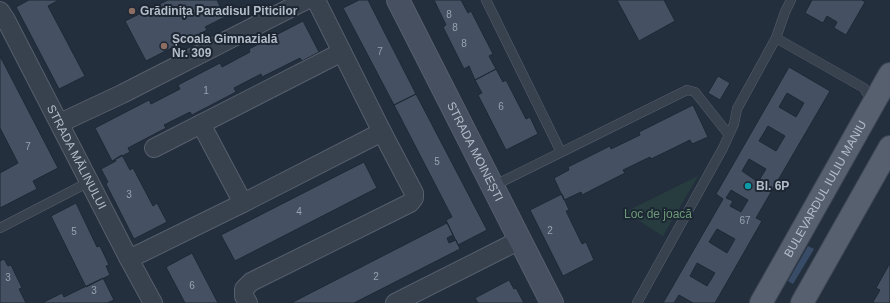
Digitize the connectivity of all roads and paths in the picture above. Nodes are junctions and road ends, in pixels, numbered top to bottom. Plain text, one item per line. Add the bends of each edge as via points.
1 (306, 0) edge
2 (316, 0) edge
3 (398, 0) edge
4 (486, 0) edge
5 (791, 0) edge
6 (0, 11) edge
7 (776, 38) junction
8 (342, 52) junction
9 (890, 74) edge
10 (882, 108) edge
11 (60, 124) junction
12 (201, 124) junction
13 (382, 132) junction
14 (729, 135) junction
15 (154, 148) dead end
16 (889, 151) edge
17 (561, 152) junction
18 (89, 182) junction
19 (493, 186) junction
20 (243, 203) junction
21 (0, 228) edge
22 (520, 240) junction
23 (129, 259) junction
24 (153, 303) edge
25 (248, 303) edge
26 (395, 303) edge
27 (552, 303) edge
28 (637, 303) edge
29 (760, 303) edge
30 (802, 303) edge

1 - 11 street
2 - 8 street
3 - 19 main road, STRADA MOINEȘTI
4 - 17 lane
5 - 7 lane
6 - 11 street, STRADA MĂLINULUI
7 - 10 lane via 864,88 870,100
7 - 14 lane via 737,109
8 - 12 street
8 - 13 street
9 - 10 main road, BULEVARDUL IULIU MANIU
10 - 29 main road, BULEVARDUL IULIU MANIU
11 - 18 street, STRADA MĂLINULUI
12 - 15 street
12 - 20 street
13 - 20 street
13 - 25 street via 414,193 414,198 410,203 250,282 244,289
14 - 17 lane via 695,92 687,90
14 - 28 lane
16 - 30 main road
17 - 19 lane
18 - 21 lane
18 - 23 street, STRADA MĂLINULUI
19 - 22 main road, STRADA MOINEȘTI
20 - 23 street
22 - 26 street
22 - 27 main road, STRADA MOINEȘTI
23 - 24 street, STRADA MĂLINULUI

